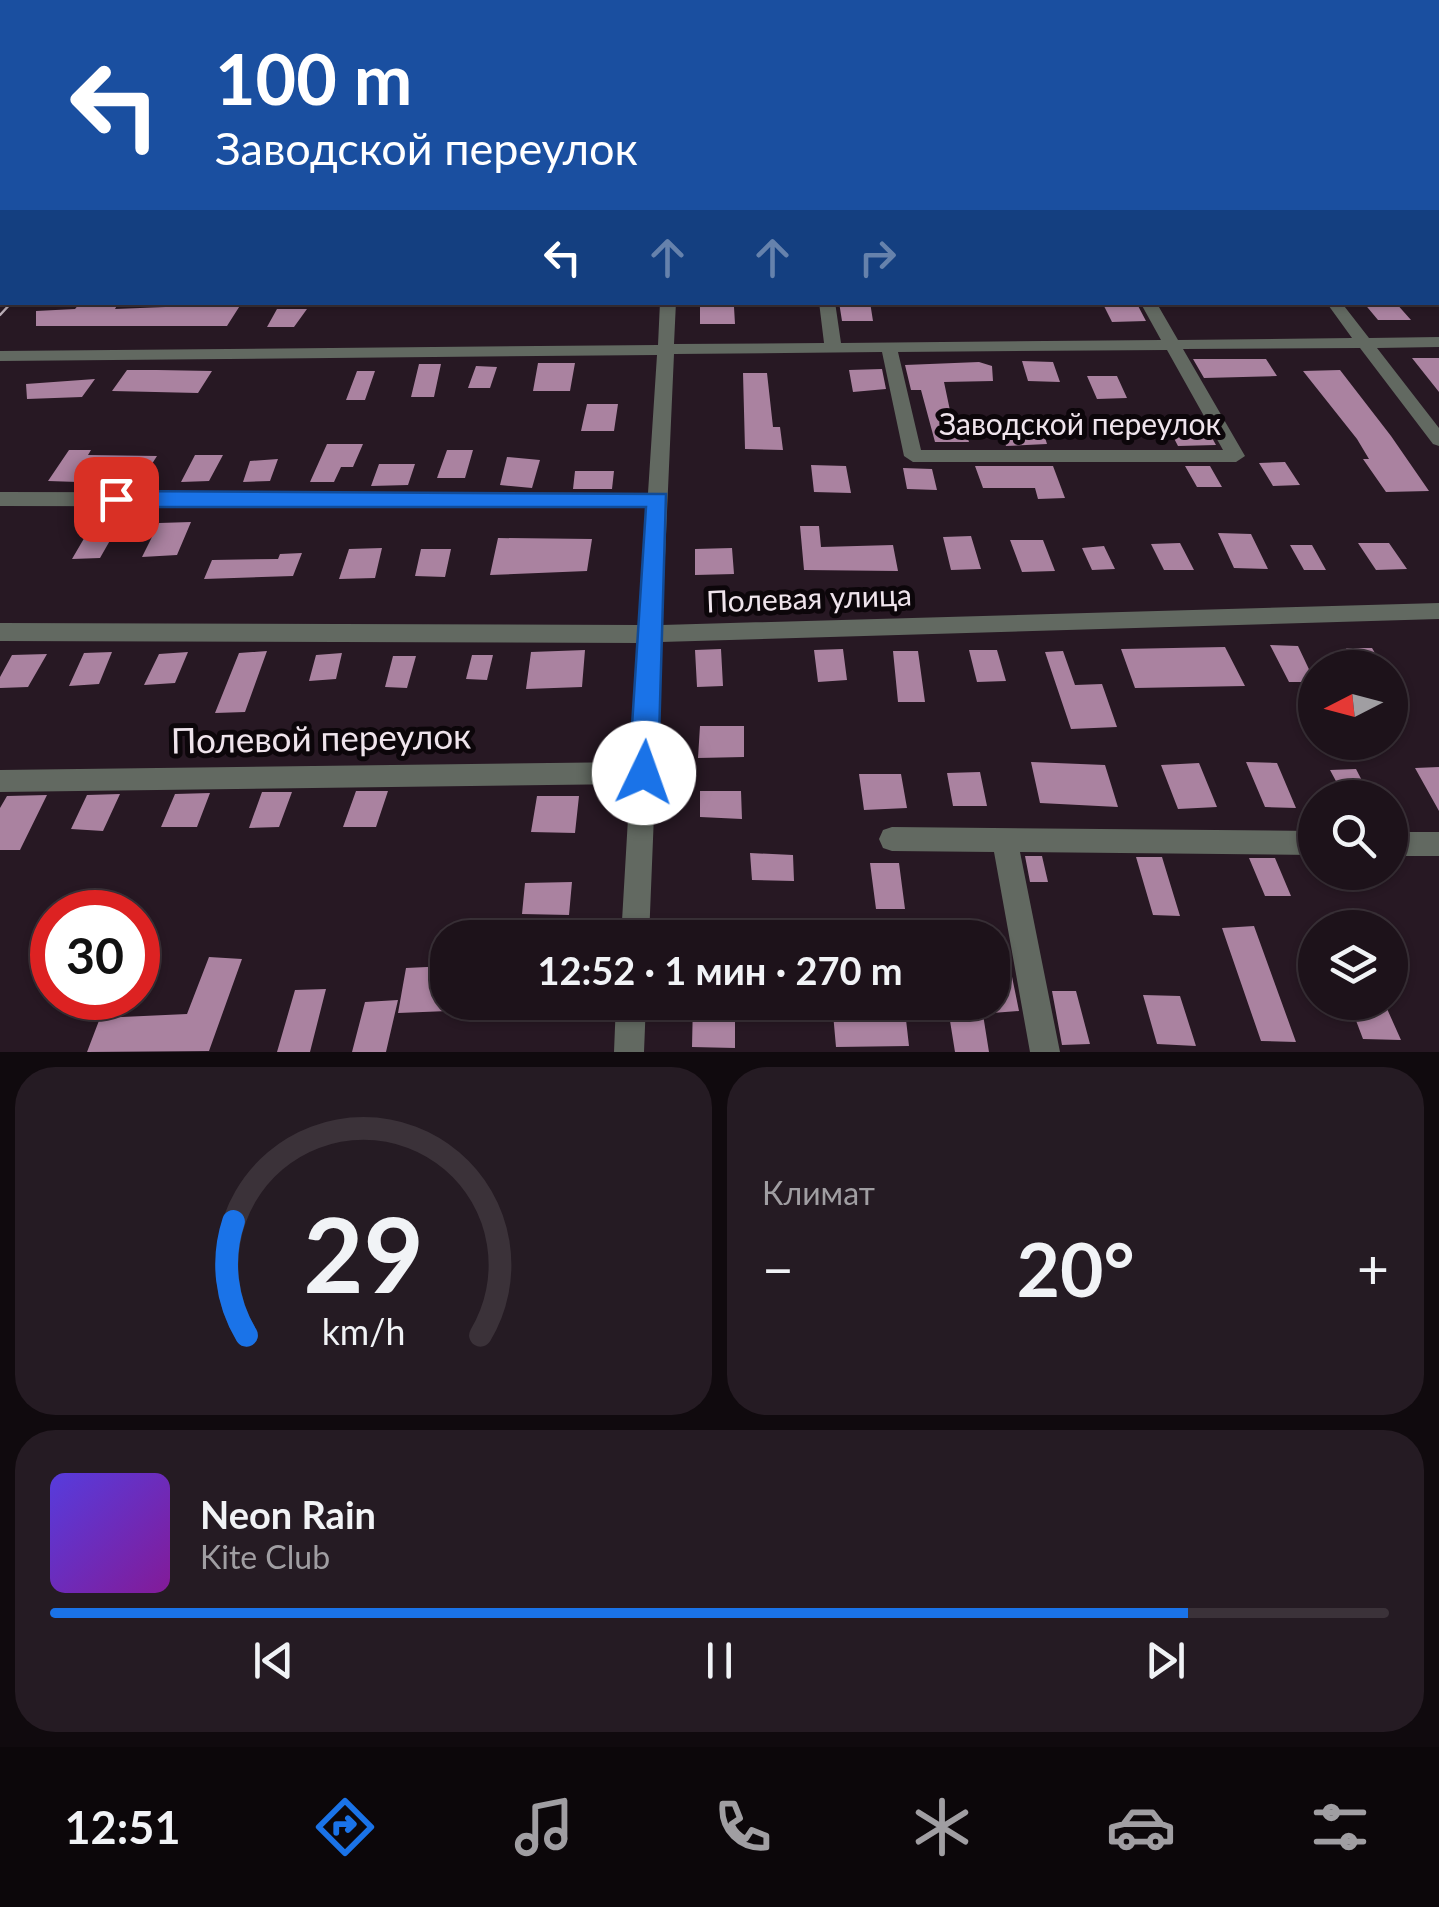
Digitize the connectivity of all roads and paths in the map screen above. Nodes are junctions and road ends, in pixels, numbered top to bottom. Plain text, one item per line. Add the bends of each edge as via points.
1 (668, 305) edge
2 (827, 305) edge
3 (1150, 305) edge
4 (1335, 305) edge
5 (1439, 342) edge
6 (1365, 343) junction
7 (1174, 344) junction
8 (833, 347) junction
9 (889, 347) junction
10 (666, 349) junction
11 (0, 356) edge
12 (1437, 435) edge
13 (0, 499) edge
14 (658, 500) junction
15 (1439, 611) edge
16 (0, 632) edge
17 (650, 634) junction
18 (644, 773) junction
19 (0, 781) edge
20 (892, 838) dead end
21 (1005, 841) junction
22 (1298, 843) edge
23 (1408, 844) edge
24 (1439, 844) edge
25 (636, 920) edge
26 (630, 1020) edge
27 (628, 1052) edge
28 (1044, 1052) edge

1 - 10 street
2 - 8 street
3 - 7 street
4 - 6 street
5 - 6 street
6 - 7 street
6 - 12 street
7 - 9 street
7 - 9 street, Заводской переулок via 1236,456 913,456
8 - 9 street
8 - 10 street
10 - 11 street
10 - 14 street
13 - 14 street
14 - 17 street
15 - 17 street, Полевая улица
16 - 17 street, Полевая улица
17 - 18 street
18 - 19 street, Полевой переулок
18 - 25 street
20 - 21 street
21 - 22 street
21 - 28 street
23 - 24 street
26 - 27 street

